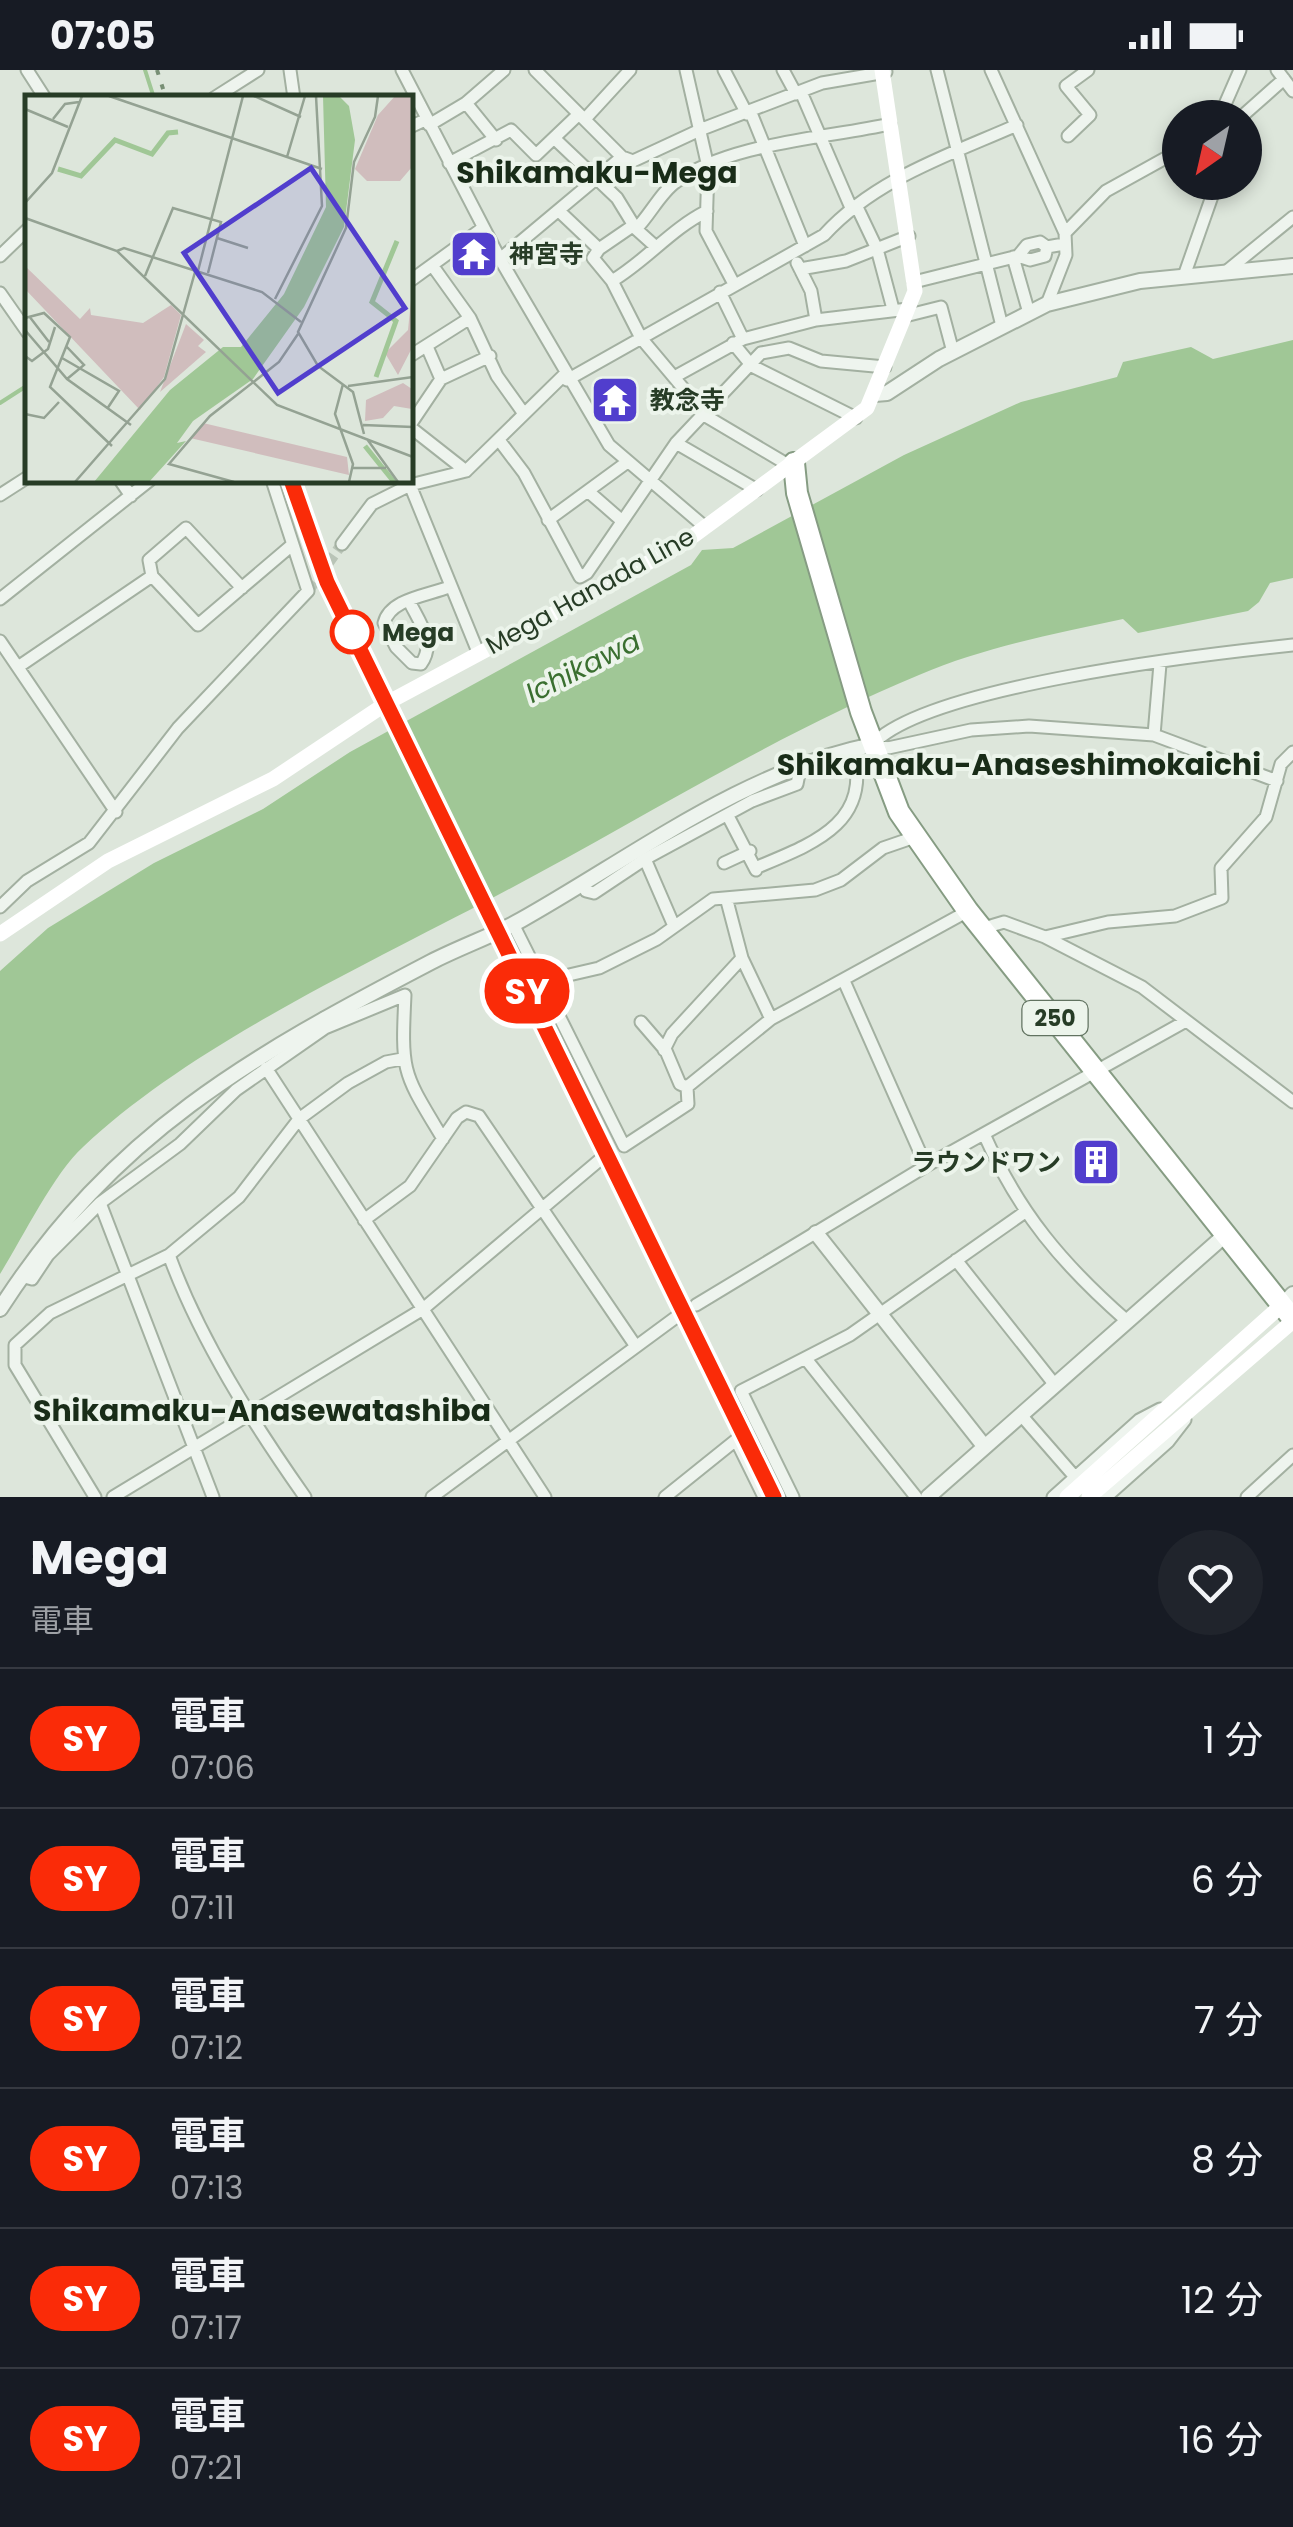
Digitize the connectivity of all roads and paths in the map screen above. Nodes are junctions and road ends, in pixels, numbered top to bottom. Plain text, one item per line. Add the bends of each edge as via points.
1 (27, 70) edge
2 (258, 70) edge
3 (290, 70) edge
4 (402, 70) edge
5 (504, 70) edge
6 (535, 70) edge
7 (630, 70) edge
8 (686, 70) edge
9 (724, 70) edge
10 (782, 70) edge
11 (937, 70) edge
12 (1088, 70) edge
13 (1240, 70) edge
14 (885, 71) edge
15 (994, 71) edge
16 (1280, 75) edge
17 (1293, 91) edge
18 (799, 93) junction
19 (43, 95) edge
20 (219, 95) edge
21 (294, 95) edge
22 (1227, 100) edge
23 (1257, 100) edge
24 (466, 103) junction
25 (749, 113) junction
26 (582, 117) junction
27 (428, 122) junction
28 (890, 124) junction
29 (1017, 125) junction
30 (412, 126) edge
31 (702, 129) junction
32 (823, 136) junction
33 (1068, 136) dead end
34 (555, 139) junction
35 (496, 140) junction
36 (766, 148) junction
37 (957, 151) junction
38 (622, 157) junction
39 (1162, 160) edge
40 (449, 162) junction
41 (708, 166) junction
42 (898, 178) junction
43 (597, 182) junction
44 (1211, 200) edge
45 (854, 208) junction
46 (708, 210) junction
47 (560, 212) junction
48 (1293, 217) edge
49 (635, 227) junction
50 (484, 228) junction
51 (25, 233) edge
52 (909, 236) junction
53 (1065, 238) junction
54 (656, 246) junction
55 (799, 249) junction
56 (877, 249) junction
57 (599, 250) junction
58 (0, 256) edge
59 (1016, 256) junction
60 (500, 259) junction
61 (985, 264) junction
62 (432, 265) junction
63 (1293, 266) edge
64 (800, 269) junction
65 (1228, 270) junction
66 (1184, 276) junction
67 (412, 280) edge
68 (612, 281) junction
69 (914, 282) junction
70 (734, 284) junction
71 (720, 292) junction
72 (0, 293) edge
73 (1047, 304) junction
74 (902, 311) junction
75 (1029, 313) junction
76 (470, 318) junction
77 (816, 320) junction
78 (1002, 326) junction
79 (25, 329) edge
80 (776, 330) junction
81 (642, 338) junction
82 (738, 341) junction
83 (428, 348) junction
84 (779, 349) junction
85 (952, 352) junction
86 (412, 355) edge
87 (490, 356) junction
88 (752, 366) junction
89 (885, 366) junction
90 (676, 376) junction
91 (566, 377) junction
92 (441, 380) junction
93 (875, 394) junction
94 (522, 411) junction
95 (704, 414) junction
96 (856, 418) junction
97 (412, 423) edge
98 (412, 428) edge
99 (499, 440) junction
100 (676, 443) junction
101 (626, 463) junction
102 (792, 465) junction
103 (466, 471) junction
104 (25, 479) edge
105 (412, 481) edge
106 (121, 482) edge
107 (148, 482) edge
108 (273, 482) edge
109 (409, 482) edge
110 (647, 482) junction
111 (757, 490) junction
112 (590, 493) junction
113 (0, 495) edge
114 (130, 496) junction
115 (548, 520) junction
116 (622, 520) junction
117 (705, 527) junction
118 (342, 544) tunnel mouth
119 (292, 546) junction
120 (152, 576) junction
121 (450, 587) junction
122 (242, 588) junction
123 (0, 599) edge
124 (410, 602) junction
125 (0, 641) edge
126 (1293, 644) edge
127 (478, 652) junction
128 (1160, 664) junction
129 (18, 667) junction
130 (1154, 735) junction
131 (863, 747) junction
132 (1293, 752) edge
133 (801, 764) junction
134 (1277, 781) junction
135 (116, 812) junction
136 (728, 816) junction
137 (915, 837) junction
138 (750, 851) junction
139 (645, 859) junction
140 (724, 864) dead end
141 (583, 884) junction
142 (727, 901) junction
143 (0, 906) edge
144 (968, 911) junction
145 (513, 924) junction
146 (674, 926) junction
147 (984, 928) junction
148 (0, 934) edge
149 (1045, 937) junction
150 (742, 958) junction
151 (844, 980) junction
152 (544, 981) junction
153 (772, 1019) junction
154 (1186, 1021) junction
155 (640, 1022) dead end
156 (325, 1023) junction
157 (664, 1050) junction
158 (402, 1059) junction
159 (266, 1068) junction
160 (1095, 1069) junction
161 (687, 1087) junction
162 (1293, 1102) edge
163 (298, 1119) junction
164 (984, 1134) junction
165 (443, 1139) junction
166 (602, 1158) dead end
167 (926, 1166) junction
168 (100, 1203) junction
169 (542, 1209) junction
170 (1025, 1212) junction
171 (364, 1220) junction
172 (816, 1233) junction
173 (1224, 1236) junction
174 (169, 1255) junction
175 (956, 1260) junction
176 (21, 1276) junction
177 (125, 1276) junction
178 (696, 1305) dead end
179 (0, 1309) edge
180 (422, 1309) junction
181 (1290, 1310) edge
182 (878, 1312) junction
183 (679, 1315) dead end
184 (1127, 1321) junction
185 (635, 1345) junction
186 (806, 1359) junction
187 (1055, 1385) junction
188 (1176, 1400) junction
189 (1194, 1408) junction
190 (252, 1415) junction
191 (1021, 1415) junction
192 (508, 1440) junction
193 (984, 1446) junction
194 (192, 1450) junction
195 (1293, 1455) edge
196 (1075, 1478) junction
197 (450, 1491) edge
198 (95, 1497) edge
199 (113, 1497) edge
200 (213, 1497) edge
201 (305, 1497) edge
202 (432, 1497) edge
203 (545, 1497) edge
204 (665, 1497) edge
205 (764, 1497) edge
206 (793, 1497) edge
207 (916, 1497) edge
208 (928, 1497) edge
209 (1053, 1497) edge
210 (1067, 1497) edge
211 (1089, 1497) edge
212 (1106, 1497) edge
213 (1247, 1497) edge

1 - 19 street
2 - 20 street
3 - 21 street
4 - 27 street
5 - 24 street
6 - 26 street
7 - 26 street
8 - 31 street
9 - 25 street
10 - 18 street
11 - 37 street
12 - 33 street via 1066,86 1090,115
13 - 22 street
14 - 18 street
14 - 28 main road, Mega Hanada Line
15 - 29 street
16 - 17 street
16 - 23 street
18 - 25 street
18 - 32 street
24 - 27 street
24 - 35 street
25 - 31 street
25 - 36 street
26 - 34 street
26 - 38 street
27 - 30 street
27 - 40 street
28 - 32 street
28 - 42 main road, Mega Hanada Line
29 - 37 street
29 - 53 street
31 - 38 street via 633,162
31 - 41 street
32 - 36 street
32 - 45 street
34 - 35 street via 536,154 510,130
34 - 43 street
35 - 40 street
36 - 41 street
36 - 55 street
37 - 42 street
37 - 61 street
38 - 43 street
39 - 53 street via 1106,191
40 - 50 street
41 - 46 street
41 - 49 street via 674,182
42 - 45 street
42 - 52 main road, Mega Hanada Line
43 - 47 street
43 - 49 street
44 - 66 street
45 - 55 street
45 - 56 street
46 - 54 street
46 - 70 street via 706,231
47 - 57 street
47 - 60 street
48 - 65 street
49 - 54 street
49 - 57 street
50 - 60 street
50 - 62 street
51 - 58 street
52 - 56 street
52 - 69 main road, Mega Hanada Line
53 - 59 street via 1047,248 1027,244
53 - 73 street via 1066,255
54 - 68 street
55 - 64 street
55 - 70 street
56 - 64 street
56 - 74 street
57 - 68 street via 594,258
59 - 61 street
59 - 75 street
60 - 91 street
61 - 69 street
61 - 78 street
62 - 67 street
62 - 76 street
63 - 65 street
64 - 77 street
65 - 66 street
66 - 73 street
68 - 81 street
69 - 74 main road, Mega Hanada Line
70 - 71 street
71 - 81 street
71 - 82 street
72 - 79 street
73 - 75 street
74 - 77 street
74 - 85 street via 941,307
74 - 89 main road, Mega Hanada Line
75 - 78 street
76 - 83 street
76 - 87 street
77 - 80 street
78 - 85 street
80 - 82 street
80 - 84 street
81 - 90 street
81 - 91 street
82 - 88 street
82 - 90 street
83 - 86 street
83 - 92 street
84 - 88 street via 761,352
84 - 89 street via 820,361
85 - 93 street
87 - 92 street
87 - 94 street
88 - 95 street
88 - 96 street
89 - 93 main road, Mega Hanada Line
90 - 95 street
91 - 94 street
91 - 101 street
92 - 97 street
93 - 96 main road, Mega Hanada Line
94 - 99 street
95 - 100 street
95 - 102 street
96 - 102 main road, Mega Hanada Line
98 - 103 street
99 - 103 street
99 - 115 street
100 - 110 street
100 - 111 street
101 - 110 street
101 - 112 street
102 - 111 main road, Mega Hanada Line
102 - 131 highway, 250 via 861,712
103 - 105 street
104 - 113 street
106 - 114 street
107 - 114 street
108 - 119 street
109 - 118 street via 372,504
109 - 121 street
110 - 116 street
110 - 117 street
111 - 117 main road, Mega Hanada Line
112 - 115 street
112 - 116 street
114 - 123 street
115 - 116 street via 580,577
117 - 127 main road, Mega Hanada Line via 602,590
119 - 122 street
119 - 135 street via 308,591 178,728
120 - 122 street via 198,625
120 - 122 street via 149,560 186,528
120 - 129 street
121 - 124 street
121 - 127 street
124 - 124 street via 387,610 384,624 405,658 421,664 428,642
125 - 129 street
126 - 128 street
127 - 148 main road, Mega Hanada Line via 272,779 108,861
128 - 130 street
128 - 131 street via 1042,682 913,715
129 - 135 street
130 - 131 street via 1029,726
130 - 134 street
131 - 133 street
131 - 137 highway, 250
131 - 138 street via 860,776 842,820 803,848 756,869
132 - 134 street
133 - 136 street via 797,784
133 - 141 street
134 - 149 street via 1266,817 1222,868 1222,898 1175,916
135 - 143 street via 89,842
136 - 138 street
136 - 139 street
137 - 142 street via 883,848 816,890 768,896 766,891
137 - 144 highway, 250
138 - 140 street
139 - 141 street via 594,893
139 - 146 street
141 - 145 street
142 - 146 street via 713,899
142 - 150 street
144 - 147 highway, 250
144 - 151 street
145 - 152 street
145 - 156 street
146 - 152 street via 599,968
147 - 149 street via 1004,922
147 - 160 highway, 250
149 - 154 street via 1142,987
150 - 153 street
150 - 157 street
151 - 153 street
151 - 167 street
152 - 161 street via 624,1146 688,1104
153 - 161 street
154 - 160 street
154 - 162 street
155 - 157 street
156 - 158 street via 405,994
156 - 159 street
156 - 176 street via 150,1133 90,1190
157 - 161 street
158 - 163 street via 386,1062
158 - 165 street via 410,1088
159 - 163 street
159 - 168 street
160 - 164 street
160 - 173 highway, 250
163 - 171 street
163 - 174 street via 239,1197
164 - 167 street
164 - 170 street
165 - 169 street via 466,1112 479,1116
165 - 171 street via 410,1186
166 - 169 street
167 - 172 street
168 - 176 street via 48,1255 41,1271 32,1279
168 - 177 street
169 - 180 street
169 - 185 street
170 - 175 street
170 - 184 street via 1071,1272
171 - 180 street
172 - 178 street
172 - 182 street
173 - 181 highway, 250
173 - 184 street
174 - 177 street
174 - 190 street
175 - 182 street
175 - 187 street
176 - 179 street
177 - 194 street
177 - 198 street via 50,1313 15,1345 15,1365
180 - 190 street
180 - 192 street
181 - 188 main road
181 - 189 main road
182 - 186 street
182 - 193 street
183 - 185 street
184 - 187 street
185 - 192 street
186 - 206 street via 742,1390
186 - 207 street
187 - 191 street
188 - 196 street via 1140,1420
188 - 210 main road
189 - 211 main road
189 - 212 street via 1168,1442
190 - 194 street
190 - 201 street
191 - 193 street
191 - 196 street
192 - 197 street
192 - 203 street
193 - 208 street
194 - 199 street
194 - 200 street
195 - 213 street
196 - 209 street
197 - 202 street
204 - 205 street via 736,1440

